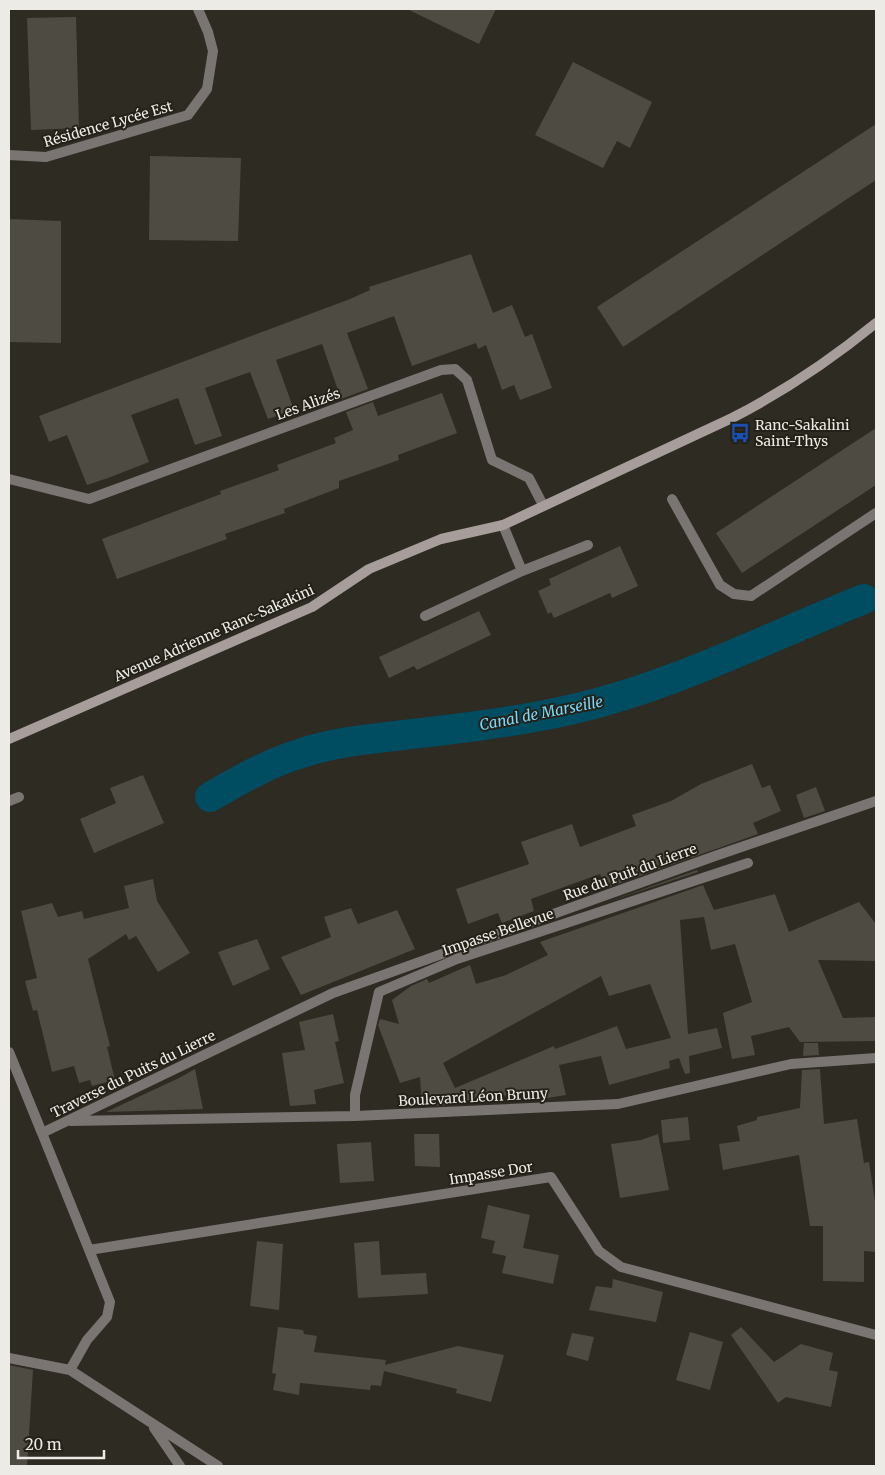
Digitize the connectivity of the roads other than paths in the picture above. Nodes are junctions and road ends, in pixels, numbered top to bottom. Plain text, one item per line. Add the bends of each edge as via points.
1 (198, 9) edge
2 (9, 155) edge
3 (876, 323) edge
4 (9, 479) edge
5 (672, 499) dead end
6 (543, 505) junction
7 (876, 512) edge
8 (502, 525) junction
9 (588, 545) dead end
10 (522, 571) junction
11 (425, 616) dead end
12 (9, 739) edge
13 (20, 797) dead end
14 (9, 801) edge
15 (876, 801) edge
16 (748, 863) dead end
17 (394, 971) joint
18 (9, 1052) edge
19 (876, 1058) edge
20 (355, 1116) junction
21 (67, 1121) junction
22 (42, 1133) junction
23 (90, 1250) junction
24 (876, 1336) edge
25 (9, 1358) edge
26 (70, 1370) junction
27 (151, 1423) junction
28 (180, 1466) edge
29 (218, 1466) edge

1 - 2 street, Résidence Lycée Est via 213,51 207,89 188,115 46,158
3 - 6 street, Avenue Adrienne Ranc-Sakakini via 842,351 760,404
4 - 6 street, Les Alizés via 90,499 441,370 455,369 467,380 492,460 529,478
5 - 7 street via 720,586 734,594 751,596
6 - 8 street, Avenue Adrienne Ranc-Sakakini
8 - 10 street
8 - 12 street, Avenue Adrienne Ranc-Sakakini via 441,539 369,569 312,607
9 - 10 street
10 - 11 street
13 - 14 street
15 - 17 street, Rue du Puit du Lierre
16 - 20 street, Impasse Bellevue via 457,959 379,992 355,1095
17 - 21 street, Traverse du Puits du Lierre via 333,993
18 - 22 street
19 - 20 street, Boulevard Léon Bruny via 791,1064 618,1104
20 - 21 street, Boulevard Léon Bruny
21 - 22 street, Traverse du Puits du Lierre
22 - 23 street, Traverse du Puits du Lierre
23 - 24 street, Impasse Dor via 551,1177 600,1252 621,1267
23 - 26 street, Traverse du Puits du Lierre via 110,1302 107,1316 87,1340
25 - 26 street
26 - 27 street
27 - 28 street
27 - 29 street

